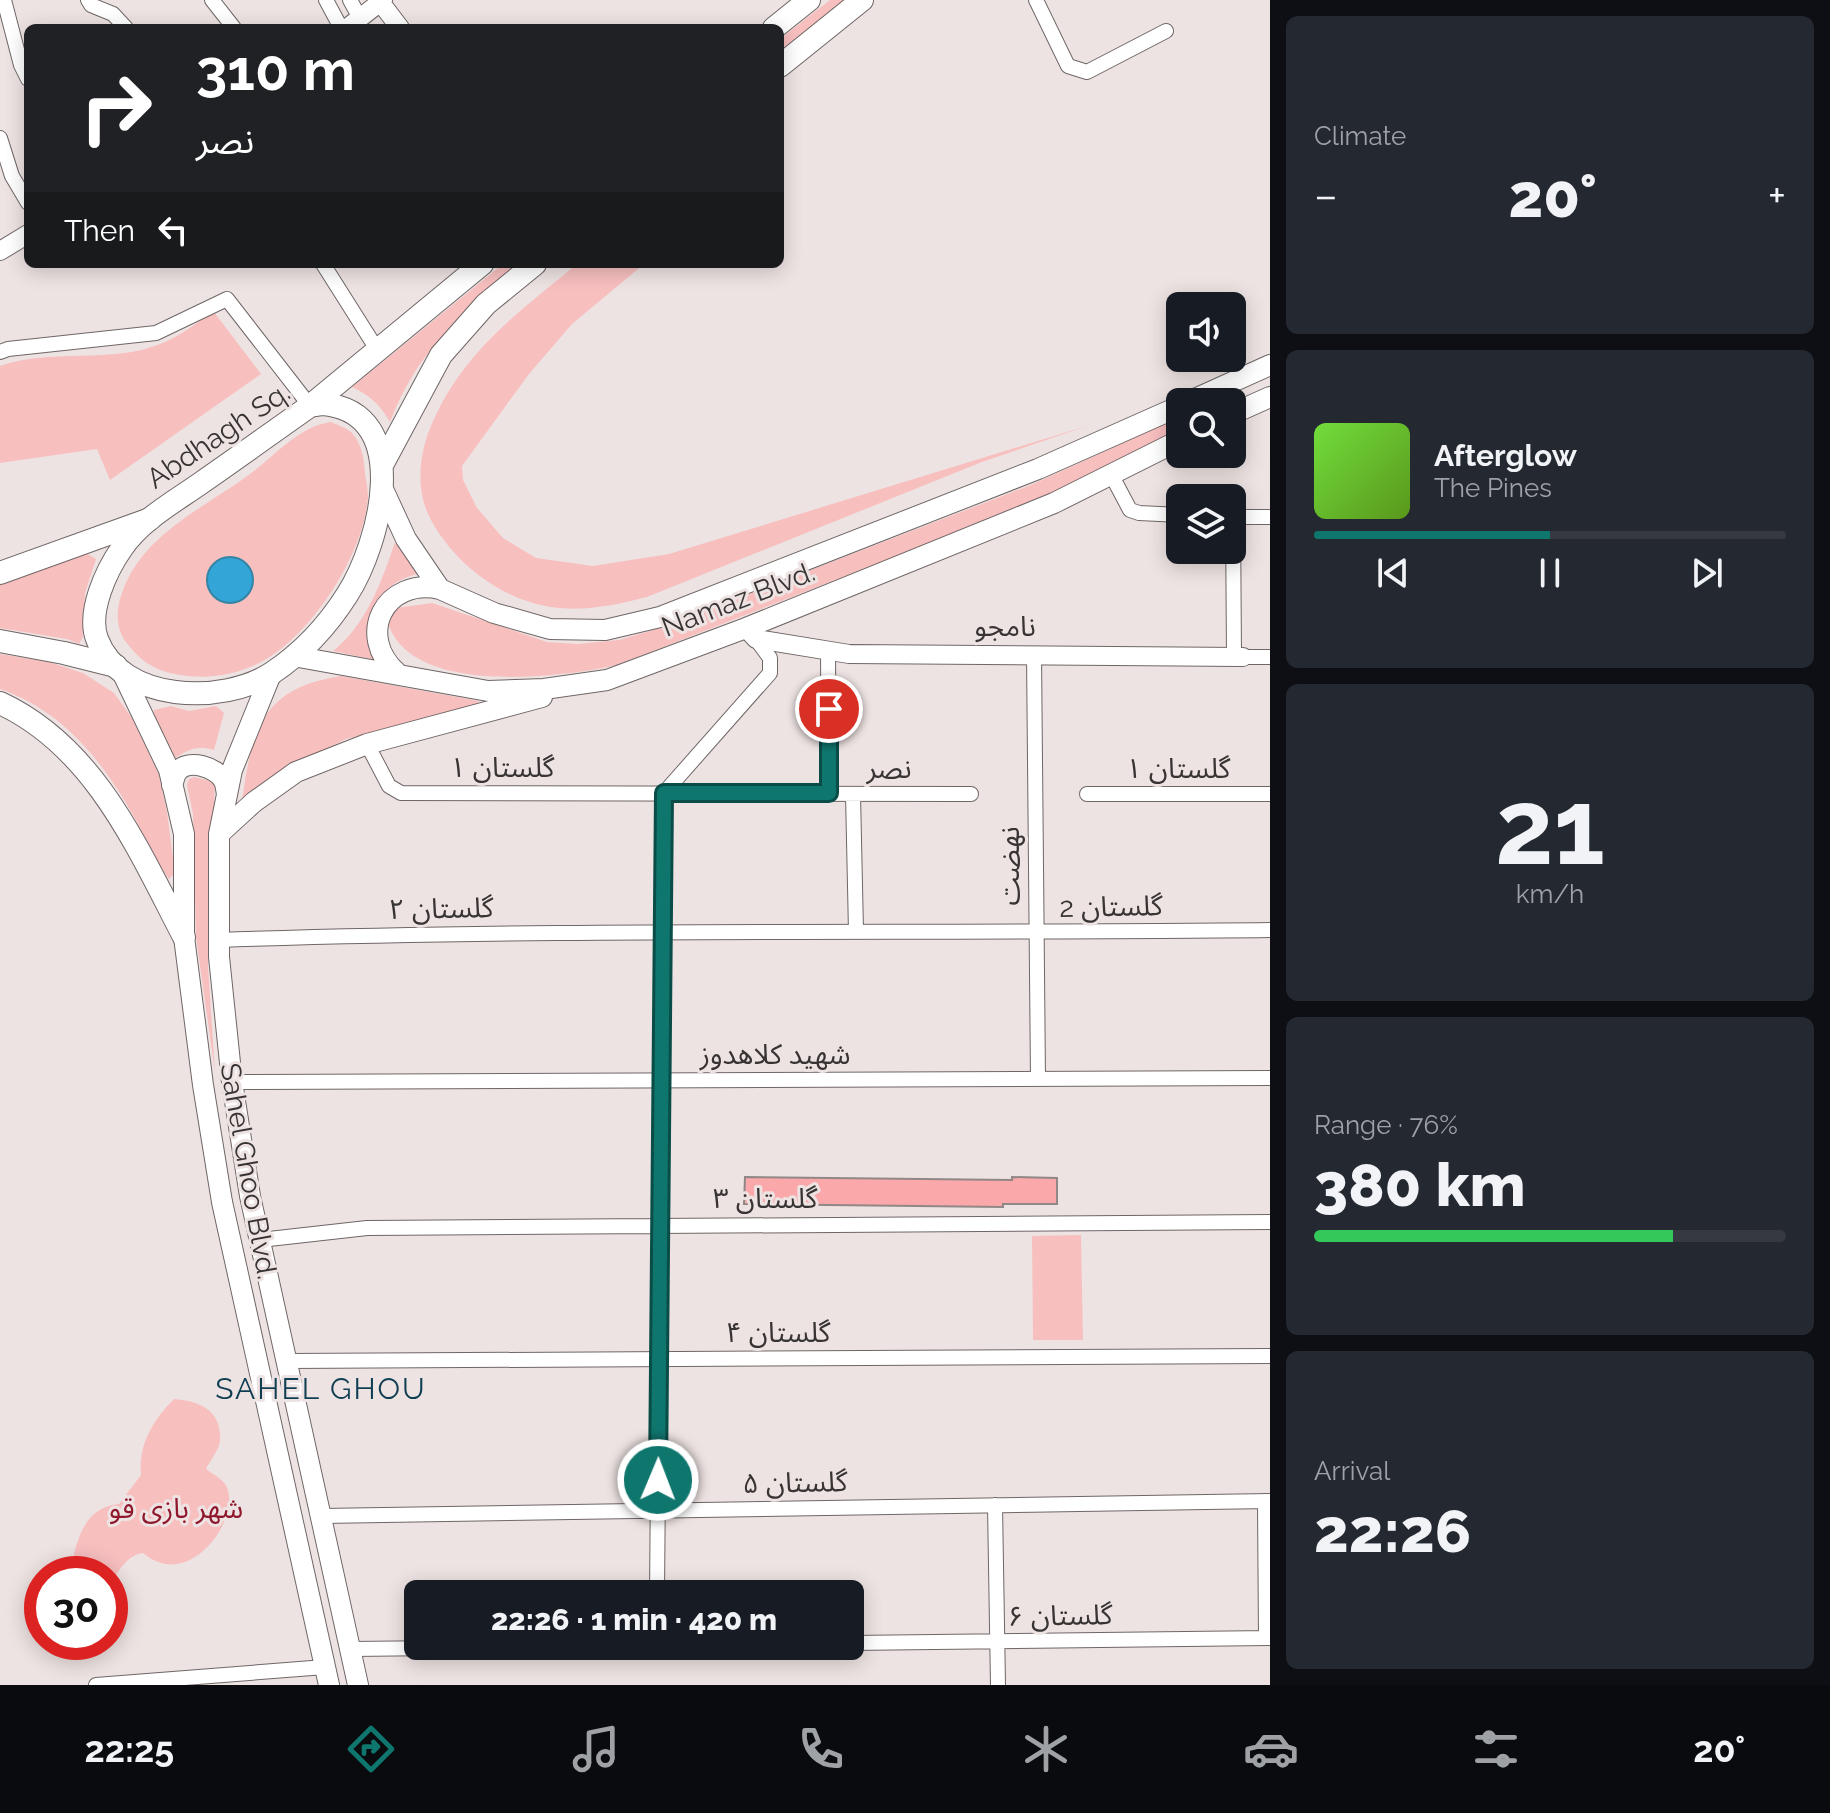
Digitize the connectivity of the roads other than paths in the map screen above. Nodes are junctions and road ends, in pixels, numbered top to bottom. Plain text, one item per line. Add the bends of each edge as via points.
1 (4, 0) edge
2 (88, 0) edge
3 (212, 0) edge
4 (326, 0) edge
5 (350, 0) edge
6 (809, 0) edge
7 (862, 0) edge
8 (1036, 0) edge
9 (381, 1) edge
10 (122, 24) edge
11 (231, 24) edge
12 (348, 24) edge
13 (349, 24) edge
14 (350, 24) edge
15 (397, 24) edge
16 (779, 24) edge
17 (1166, 31) dead end
18 (784, 63) edge
19 (24, 71) edge
20 (0, 138) edge
21 (24, 196) edge
22 (24, 236) edge
23 (0, 251) edge
24 (326, 268) edge
25 (477, 268) edge
26 (530, 268) edge
27 (378, 351) junction
28 (0, 352) edge
29 (1270, 365) edge
30 (1223, 388) edge
31 (1270, 397) edge
32 (310, 406) junction
33 (1246, 408) edge
34 (1166, 412) edge
35 (1166, 447) edge
36 (382, 476) junction
37 (1112, 476) junction
38 (1166, 514) edge
39 (1246, 517) edge
40 (1270, 517) edge
41 (150, 519) junction
42 (1235, 564) edge
43 (0, 573) edge
44 (440, 589) junction
45 (751, 634) junction
46 (0, 641) edge
47 (828, 653) junction
48 (1034, 654) junction
49 (293, 656) junction
50 (1239, 656) junction
51 (1270, 657) edge
52 (119, 669) junction
53 (397, 673) junction
54 (271, 674) junction
55 (607, 680) junction
56 (0, 703) edge
57 (367, 744) junction
58 (172, 785) junction
59 (664, 793) junction
60 (829, 793) junction
61 (227, 794) junction
62 (853, 794) junction
63 (971, 794) dead end
64 (1087, 794) dead end
65 (1270, 794) edge
66 (219, 834) junction
67 (1270, 930) edge
68 (663, 932) junction
69 (856, 932) junction
70 (1035, 933) junction
71 (184, 937) junction
72 (219, 940) junction
73 (1270, 1078) edge
74 (1038, 1079) junction
75 (661, 1080) junction
76 (232, 1082) junction
77 (1270, 1222) edge
78 (660, 1224) junction
79 (260, 1240) junction
80 (1270, 1356) edge
81 (659, 1358) junction
82 (287, 1361) junction
83 (1268, 1501) edge
84 (995, 1505) junction
85 (658, 1511) junction
86 (321, 1516) junction
87 (657, 1580) edge
88 (1268, 1638) edge
89 (997, 1642) junction
90 (864, 1643) edge
91 (404, 1648) edge
92 (350, 1649) junction
93 (327, 1676) edge
94 (96, 1685) edge
95 (358, 1685) edge
96 (998, 1685) edge

1 - 19 street
2 - 10 street
3 - 11 street
4 - 12 street
5 - 13 street
6 - 16 main road
7 - 18 main road
8 - 17 street via 1068,66 1087,72
9 - 14 street
9 - 15 street
20 - 21 street
22 - 23 street
24 - 27 street
25 - 27 main road
26 - 36 main road via 486,304 441,355
27 - 32 main road
28 - 32 street via 156,333 227,299
29 - 30 main road
31 - 33 main road
32 - 36 main road, Abdhagh Sq. via 337,405 367,423 377,443
32 - 41 main road, Abdhagh Sq.
34 - 44 main road, Namaz Blvd. via 1038,469 660,617 605,630 550,629 494,613
35 - 37 main road, Namaz Blvd.
36 - 44 main road via 406,539
36 - 49 main road, Abdhagh Sq. via 372,542 348,594
37 - 38 street via 1130,510
37 - 45 main road, Namaz Blvd.
39 - 40 street
41 - 43 main road
41 - 52 main road, Abdhagh Sq. via 122,548 94,617 103,652
42 - 50 street
44 - 53 main road via 416,587 393,597 385,607 377,642
45 - 47 street, نامجو
45 - 55 main road, Namaz Blvd.
45 - 59 street via 770,658 770,673
46 - 52 main road
47 - 48 street, نامجو
47 - 60 street
48 - 50 street, نامجو
48 - 70 street, نهضت
49 - 53 main road, Namaz Blvd.
49 - 54 main road, Abdhagh Sq.
50 - 51 street, نامجو
52 - 54 main road, Abdhagh Sq. via 134,681 203,694 238,688
52 - 58 main road, Sahel Ghoo Blvd.
53 - 55 main road, Namaz Blvd. via 488,691
54 - 61 main road, Sahel Ghoo Blvd.
55 - 57 main road
56 - 71 main road via 63,744 97,785 129,831
57 - 59 street, گلستان ۱ via 389,786 401,793
57 - 66 main road via 296,772
58 - 61 main road via 177,772 199,765 224,780
58 - 71 main road, Sahel Ghoo Blvd. via 184,834
59 - 60 street, نصر
59 - 68 street
60 - 62 street, نصر
61 - 66 main road, Sahel Ghoo Blvd.
62 - 63 street, نصر
62 - 69 street
64 - 65 street, گلستان ۱
66 - 72 main road, Sahel Ghoo Blvd.
67 - 70 street, گلستان 2
68 - 69 street, گلستان 2
68 - 72 street, گلستان ۲
68 - 75 street
69 - 70 street, گلستان 2
70 - 74 street, نهضت
71 - 93 main road, Sahel Ghoo Blvd. via 222,1202
72 - 76 main road, Sahel Ghoo Blvd.
73 - 74 street, شهید کلاهدوز
74 - 75 street, شهید کلاهدوز
75 - 76 street, شهید کلاهدوز
75 - 78 street
76 - 79 main road, Sahel Ghoo Blvd.
77 - 78 street, گلستان ۳
78 - 79 street, گلستان ۳ via 367,1228
78 - 81 street
79 - 82 main road, Sahel Ghoo Blvd.
80 - 81 street, گلستان ۴
81 - 82 street, گلستان ۴
81 - 85 street
82 - 86 main road, Sahel Ghoo Blvd.
83 - 84 street, گلستان ۵
83 - 88 street
84 - 85 street, گلستان ۵
84 - 89 street
85 - 86 street, گلستان ۵
85 - 87 street
86 - 92 main road, Sahel Ghoo Blvd.
88 - 89 street, گلستان ۶
89 - 90 street, گلستان ۶
89 - 96 street
91 - 92 street
92 - 95 main road, Sahel Ghoo Blvd.
93 - 94 street

